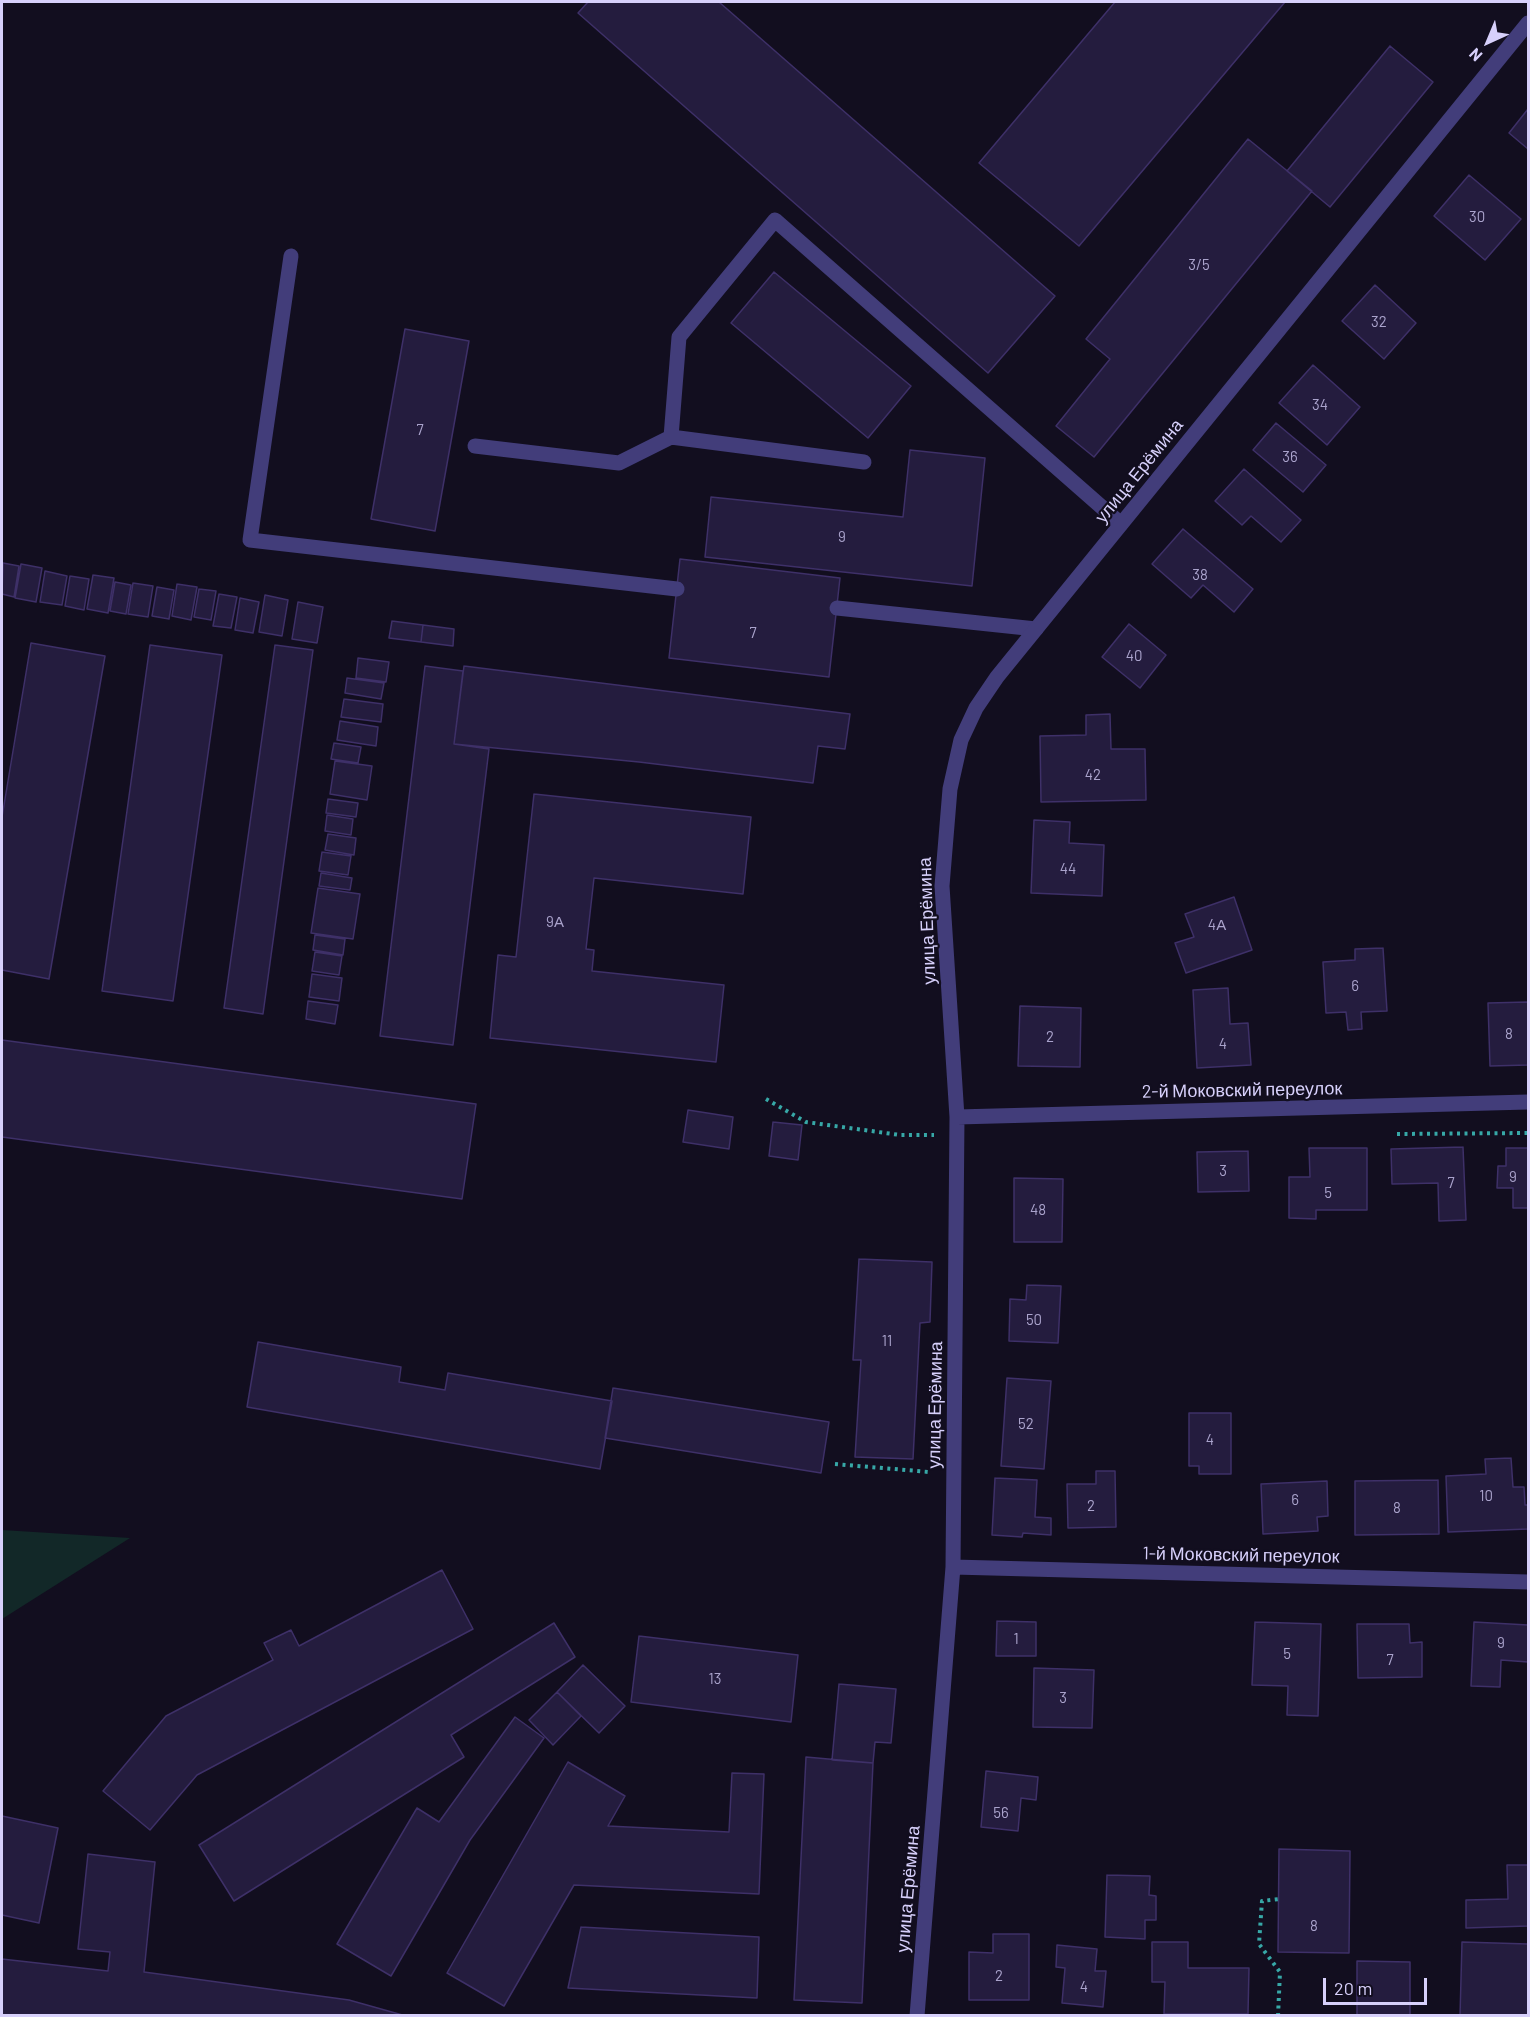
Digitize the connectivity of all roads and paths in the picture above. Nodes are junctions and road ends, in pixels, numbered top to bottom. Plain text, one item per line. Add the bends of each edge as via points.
1 (1528, 23) edge
2 (291, 256) dead end
3 (671, 437) junction
4 (475, 446) dead end
5 (864, 462) dead end
6 (1121, 524) junction
7 (677, 589) dead end
8 (837, 608) dead end
9 (1036, 629) junction
10 (1528, 1102) edge
11 (957, 1117) junction
12 (835, 1464) dead end
13 (954, 1474) junction
14 (953, 1567) junction
15 (1528, 1582) edge
16 (1279, 1899) dead end
17 (917, 2016) edge
18 (1278, 2016) edge

1 - 6 street, улица Ерёмина
2 - 7 street via 250,540
3 - 4 street via 619,463
3 - 5 street
3 - 6 street via 679,338 775,220
6 - 9 street, улица Ерёмина
8 - 9 street
9 - 11 street, улица Ерёмина via 976,708 961,740 950,789 942,886
10 - 11 street, 2-й Моковский переулок
11 - 13 street, улица Ерёмина
12 - 13 path
13 - 14 street, улица Ерёмина
14 - 15 street, 1-й Моковский переулок
14 - 17 street, улица Ерёмина
16 - 18 path via 1262,1900 1259,1944 1280,1972

